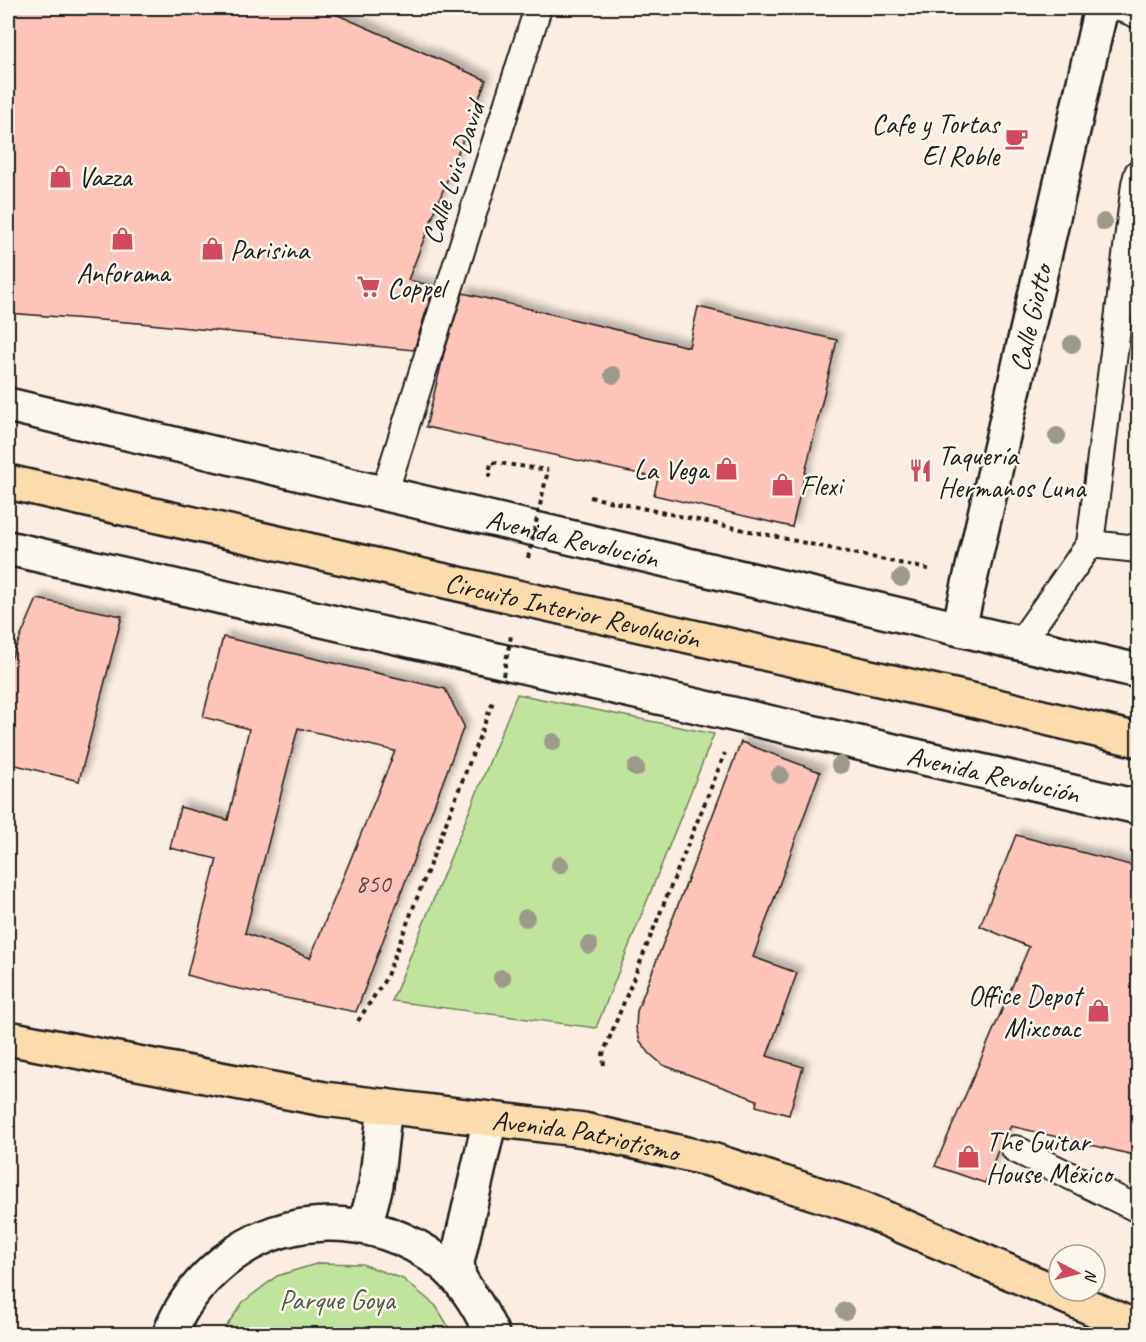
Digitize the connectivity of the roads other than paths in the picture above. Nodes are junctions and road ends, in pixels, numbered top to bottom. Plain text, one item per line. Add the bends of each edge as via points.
1 (538, 8) edge
2 (1101, 8) edge
3 (1122, 8) edge
4 (1138, 15) edge
5 (1138, 173) edge
6 (8, 405) edge
7 (8, 482) edge
8 (384, 494) junction
9 (1090, 544) junction
10 (8, 548) edge
11 (1138, 549) edge
12 (959, 628) junction
13 (1021, 642) junction
14 (1137, 663) edge
15 (1138, 740) edge
16 (1138, 807) edge
17 (8, 1038) edge
18 (385, 1106) junction
19 (490, 1119) junction
20 (1015, 1149) dead end
21 (1138, 1209) edge
22 (365, 1226) junction
23 (466, 1289) junction
24 (1138, 1327) edge
25 (170, 1335) edge
26 (492, 1335) edge

1 - 8 lane, Calle Luis David
2 - 12 main road, Calle Giotto
3 - 4 lane
5 - 9 lane
6 - 8 main road, Avenida Revolución
7 - 15 main road, Circuito Interior Revolución, bridge
8 - 12 main road, Avenida Revolución
9 - 11 lane
9 - 13 lane
10 - 16 main road, Avenida Revolución
12 - 13 main road, Avenida Revolución
13 - 14 main road, Avenida Revolución
17 - 18 main road, Avenida Patriotismo via 324,1099
18 - 19 main road, Avenida Patriotismo
18 - 22 main road via 375,1185
19 - 23 main road via 457,1262
19 - 24 main road, Avenida Patriotismo via 584,1130 712,1160 840,1201
20 - 21 lane
22 - 23 main road via 410,1243 441,1262
22 - 25 main road via 303,1226 267,1236 236,1252 209,1274 187,1300
23 - 26 main road

